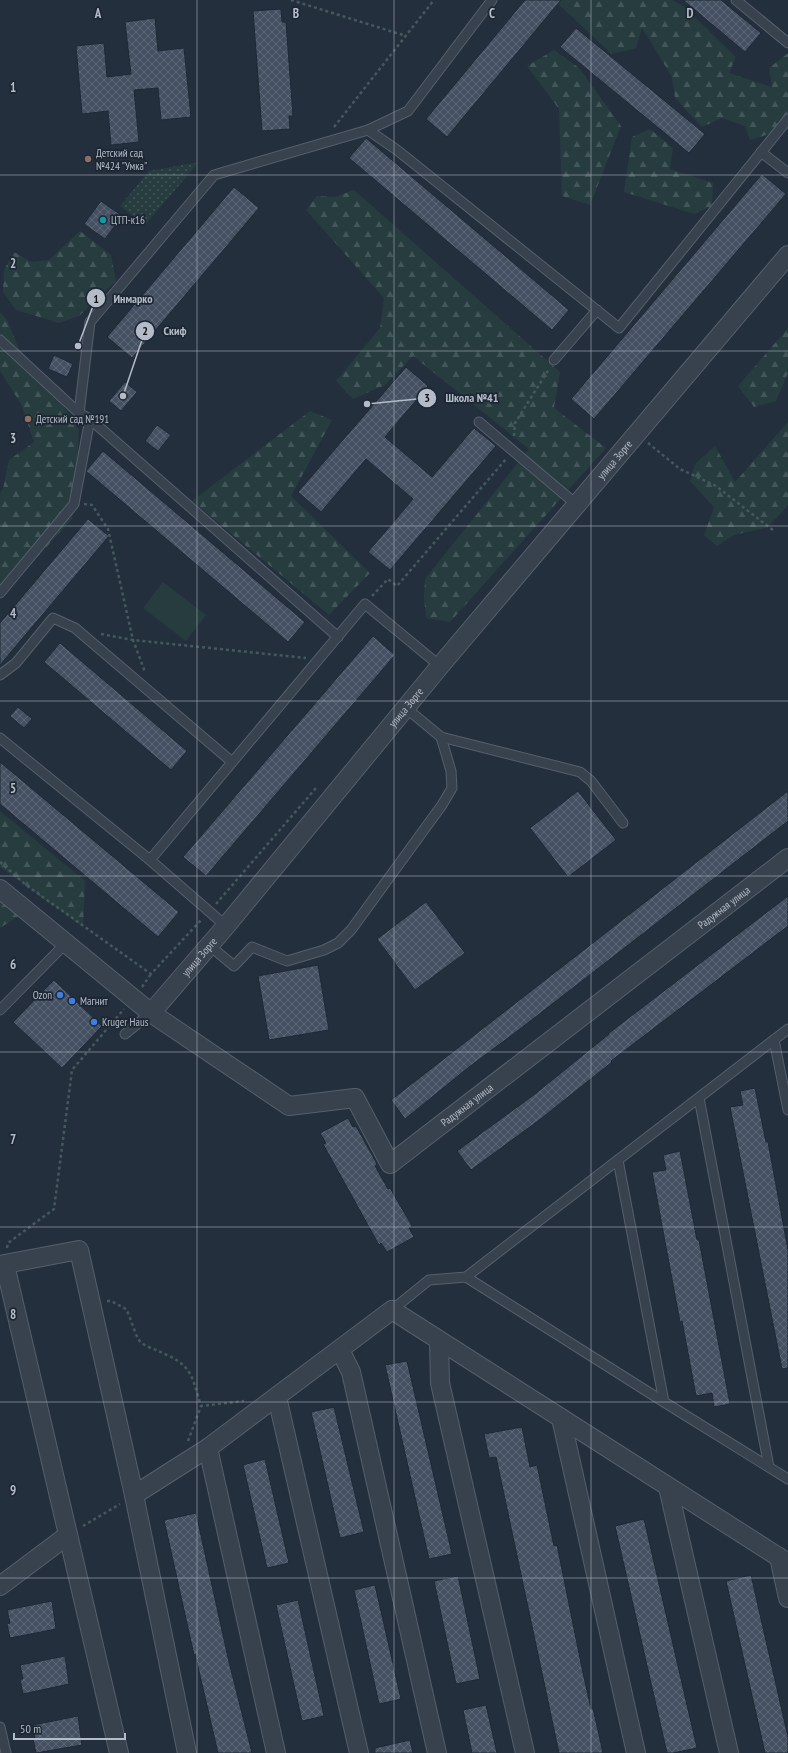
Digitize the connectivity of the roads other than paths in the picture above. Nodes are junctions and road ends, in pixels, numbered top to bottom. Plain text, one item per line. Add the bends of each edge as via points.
1 (492, 0) edge
2 (736, 0) edge
3 (788, 43) edge
4 (788, 118) edge
5 (368, 130) junction
6 (761, 152) junction
7 (788, 173) edge
8 (788, 255) edge
9 (597, 310) junction
10 (0, 340) edge
11 (554, 360) road end
12 (79, 413) junction
13 (90, 418) junction
14 (478, 422) dead end
15 (577, 505) junction
16 (0, 593) edge
17 (338, 637) junction
18 (440, 666) junction
19 (0, 675) edge
20 (406, 708) junction
21 (440, 737) junction
22 (0, 738) edge
23 (232, 762) junction
24 (623, 823) dead end
25 (788, 858) edge
26 (150, 860) junction
27 (0, 889) edge
28 (226, 926) junction
29 (66, 943) junction
30 (209, 945) junction
31 (0, 1010) edge
32 (150, 1012) junction
33 (788, 1029) edge
34 (125, 1034) dead end
35 (774, 1040) junction
36 (699, 1098) junction
37 (788, 1110) edge
38 (618, 1160) junction
39 (3, 1265) edge
40 (466, 1277) junction
41 (392, 1310) junction
42 (439, 1341) junction
43 (340, 1350) junction
44 (277, 1397) junction
45 (664, 1402) junction
46 (561, 1418) junction
47 (208, 1448) junction
48 (769, 1467) junction
49 (788, 1479) edge
50 (668, 1487) junction
51 (134, 1495) junction
52 (68, 1535) junction
53 (783, 1560) edge
54 (0, 1586) edge
55 (788, 1598) edge
56 (0, 1727) edge
57 (6, 1753) edge
58 (119, 1753) edge
59 (187, 1753) edge
60 (276, 1753) edge
61 (360, 1753) edge
62 (437, 1753) edge
63 (525, 1753) edge
64 (636, 1753) edge
65 (729, 1753) edge

1 - 5 lane via 408,111
2 - 3 lane
4 - 6 lane
5 - 9 lane via 397,150
5 - 12 lane via 214,175 90,322
6 - 7 lane
6 - 9 lane via 619,328
8 - 15 street, улица Зорге
9 - 11 lane
10 - 12 lane
12 - 13 lane
13 - 16 lane via 74,504
13 - 17 lane
14 - 15 lane
15 - 18 street, улица Зорге
17 - 18 lane via 365,604
17 - 23 lane
18 - 20 street, улица Зорге
19 - 23 lane via 16,663 53,618 75,628
20 - 21 lane
20 - 28 street, улица Зорге
21 - 24 lane via 580,772 591,781
21 - 30 lane via 451,771 452,788 352,930 338,943 287,961 252,947 234,966
22 - 26 lane
23 - 26 lane
25 - 32 street, Радужная улица via 390,1164 355,1098 289,1106
26 - 28 lane
27 - 29 street
28 - 30 street, улица Зорге
29 - 31 lane
29 - 32 street
30 - 32 street, улица Зорге
32 - 34 lane
33 - 35 lane
35 - 36 lane
35 - 37 lane
36 - 38 lane
36 - 48 lane
38 - 40 lane
38 - 45 lane
39 - 51 street via 79,1250
39 - 52 street
40 - 41 lane via 429,1280
40 - 45 lane
41 - 42 street
41 - 43 street
42 - 46 street
42 - 63 street via 440,1383
43 - 44 street
43 - 62 street via 352,1372
44 - 47 street
44 - 61 street
45 - 48 lane
46 - 50 street
46 - 64 street
47 - 51 street
47 - 60 street
48 - 49 lane
50 - 53 street
50 - 65 street
51 - 59 street
52 - 54 street
52 - 58 street
53 - 55 street
56 - 57 lane

